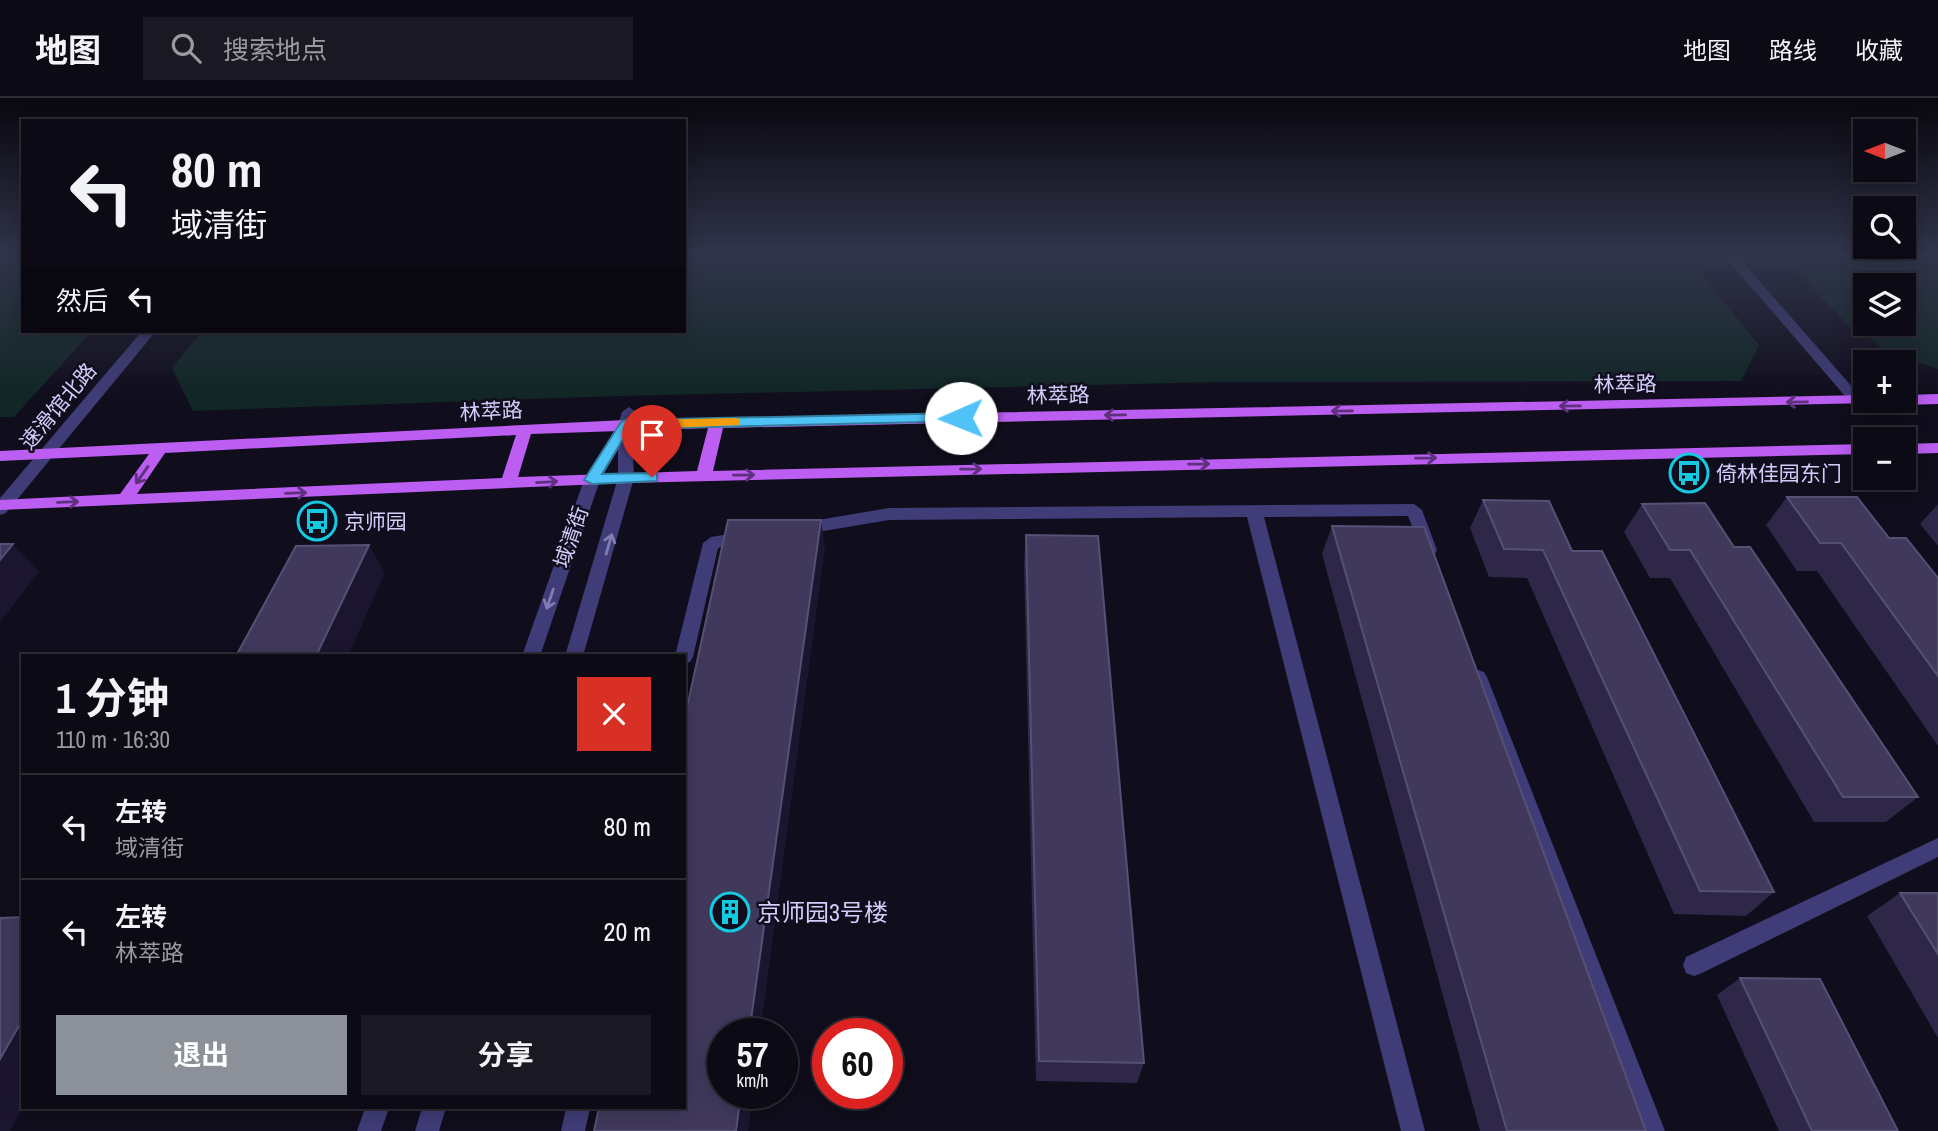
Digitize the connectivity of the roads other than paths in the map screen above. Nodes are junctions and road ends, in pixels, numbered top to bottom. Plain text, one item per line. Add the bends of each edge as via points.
1 (1772, 301) edge
2 (147, 333) edge
3 (1853, 391) edge
4 (1938, 399) edge
5 (1853, 400) edge
6 (1916, 400) edge
7 (627, 418) junction
8 (717, 422) junction
9 (525, 430) junction
10 (1938, 448) edge
11 (160, 449) junction
12 (1853, 449) edge
13 (1916, 449) edge
14 (44, 455) junction
15 (0, 456) edge
16 (704, 476) junction
17 (626, 478) junction
18 (592, 480) junction
19 (508, 484) junction
20 (124, 500) junction
21 (1, 506) edge
22 (1254, 511) junction
23 (1434, 562) edge
24 (532, 654) edge
25 (575, 654) edge
26 (685, 654) edge
27 (1474, 666) edge
28 (1938, 847) edge
29 (1694, 965) dead end
30 (377, 1109) edge
31 (434, 1109) edge
32 (578, 1109) edge
33 (369, 1131) edge
34 (427, 1131) edge
35 (573, 1131) edge
36 (1413, 1131) edge
37 (1653, 1131) edge

1 - 3 street
2 - 14 street, 速滑馆北路
4 - 6 main road
5 -> 8 main road, 林萃路
7 - 8 main road, 林萃路
7 - 9 main road, 林萃路
7 - 17 street, 域清街
7 - 18 street, 域清街
8 - 16 main road
9 - 11 main road, 林萃路
9 - 19 main road
10 - 13 main road
11 - 14 main road, 林萃路
11 -> 20 main road
16 -> 12 main road
14 - 15 main road, 林萃路
14 - 21 street, 速滑馆北路
16 - 17 main road
17 - 18 main road
25 -> 17 street, 域清街
19 -> 18 main road
18 -> 24 street, 域清街
20 -> 19 main road
21 -> 20 main road
22 - 23 street via 1414,510
22 - 26 street via 889,513 711,544
22 - 36 street
27 - 37 street
28 - 29 street
30 - 33 street
31 - 34 street
32 - 35 street

